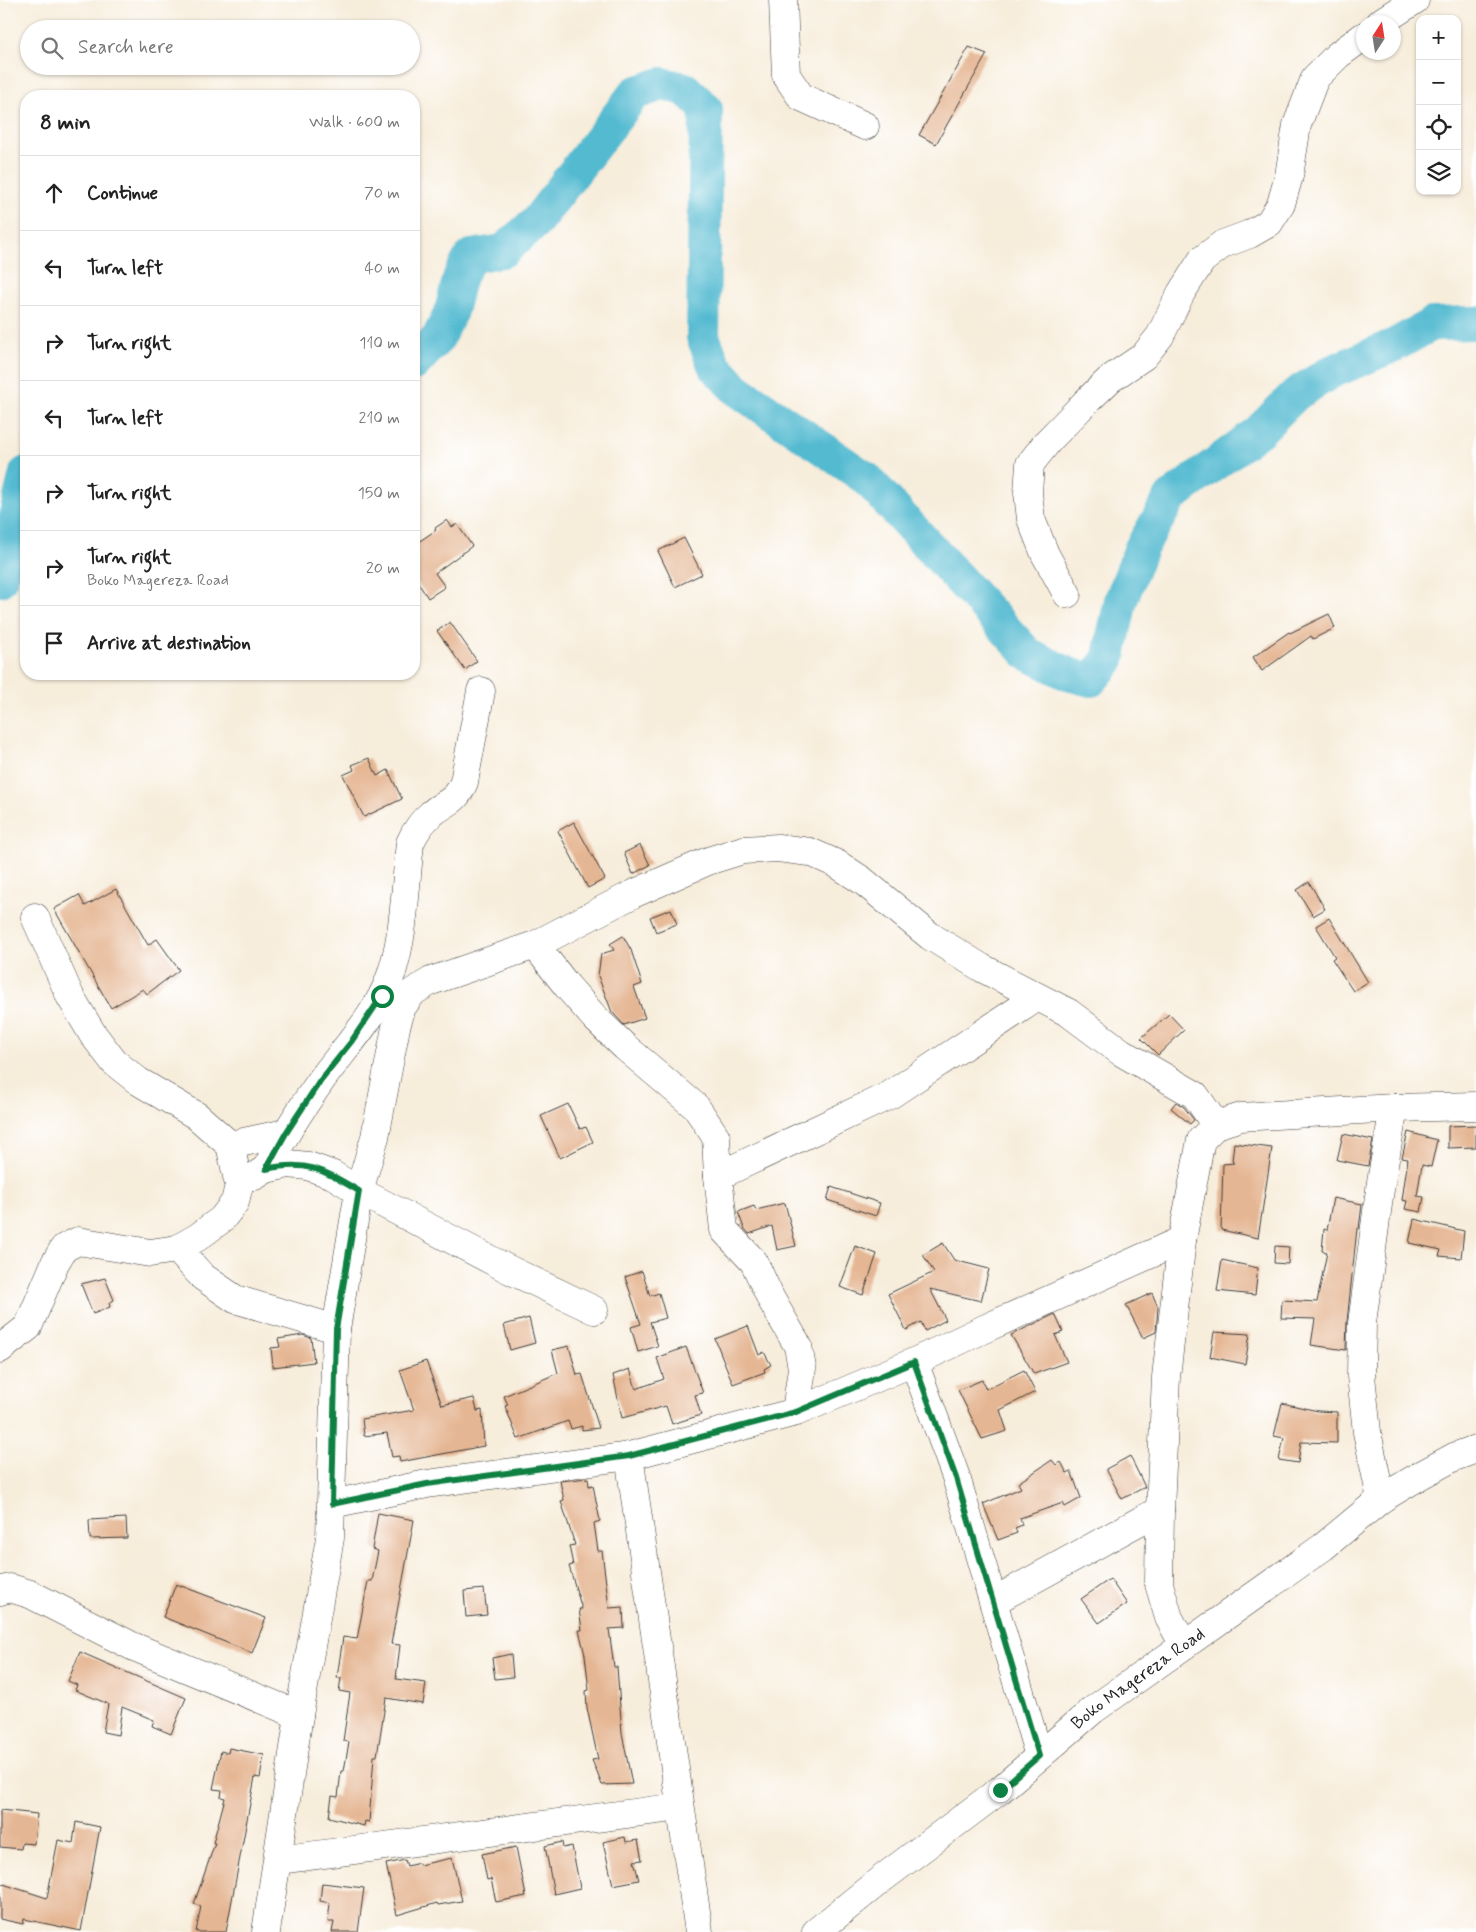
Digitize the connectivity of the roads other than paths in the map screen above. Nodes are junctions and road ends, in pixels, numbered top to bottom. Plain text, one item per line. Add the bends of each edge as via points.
1 (783, 0) edge
2 (1415, 0) edge
3 (1392, 15) edge
4 (1356, 42) edge
5 (865, 126) dead end
6 (1067, 594) dead end
7 (481, 691) dead end
8 (34, 916) dead end
9 (534, 945) junction
10 (1036, 998) junction
11 (1476, 1106) edge
12 (1394, 1108) junction
13 (1216, 1125) junction
14 (286, 1133) junction
15 (230, 1145) junction
16 (266, 1169) junction
17 (718, 1176) junction
18 (239, 1185) junction
19 (359, 1191) junction
20 (1182, 1240) junction
21 (176, 1249) junction
22 (594, 1310) dead end
23 (336, 1329) junction
24 (0, 1349) edge
25 (914, 1362) junction
26 (796, 1412) junction
27 (1476, 1449) edge
28 (629, 1456) junction
29 (1381, 1499) junction
30 (332, 1504) junction
31 (1160, 1510) junction
32 (0, 1590) edge
33 (994, 1601) junction
34 (1184, 1645) junction
35 (299, 1715) junction
36 (1039, 1756) junction
37 (679, 1807) junction
38 (278, 1860) junction
39 (266, 1932) edge
40 (699, 1932) edge
41 (816, 1932) edge

1 - 5 street via 786,75 801,97
2 - 3 street
4 - 6 street via 1315,78 1298,125 1282,204 1269,222 1250,234 1223,244 1202,260 1160,336 1144,356 1110,379 1049,440 1030,464 1028,493 1032,519 1045,554
7 - 14 street via 459,795 431,814 415,831 410,843 399,944 382,996
8 - 15 street via 70,996 114,1062 138,1081 197,1116
9 - 10 street via 633,894 708,861 743,850 778,848 810,852 836,864 863,881 930,936
9 - 17 street via 595,1018 696,1107 716,1137
9 - 19 street via 431,981 413,992 402,1007 375,1138
10 - 13 street via 1068,1013 1121,1052 1195,1095
10 - 17 street via 890,1095
11 - 12 street
12 - 13 street via 1242,1117
12 - 29 street via 1362,1323 1362,1386 1367,1432
13 - 20 street via 1201,1140
14 - 15 street
14 - 16 street
15 - 18 street
16 - 18 street
16 - 19 street via 288,1164 308,1166 333,1175
17 - 26 street via 724,1230 754,1262 798,1346 802,1368
18 - 21 street via 235,1202 222,1219
19 - 22 street
19 - 23 street
20 - 25 street
20 - 31 street via 1166,1377
21 - 23 street via 202,1277 235,1298
21 - 24 street via 150,1253 78,1241 64,1248 28,1327
23 - 30 street
25 - 26 street
25 - 33 street via 956,1478
26 - 28 street
27 - 29 street, Boko Magereza Road via 1454,1457
28 - 30 street via 427,1484
28 - 37 street
29 - 34 street, Boko Magereza Road via 1323,1547
30 - 35 street via 330,1538
31 - 33 street
31 - 34 street via 1159,1584 1169,1618
32 - 35 street via 10,1588 30,1594 132,1646
33 - 36 street
34 - 36 street, Boko Magereza Road via 1093,1710
35 - 38 street
36 - 41 street, Boko Magereza Road via 1000,1790
37 - 38 street
37 - 40 street
38 - 39 street

